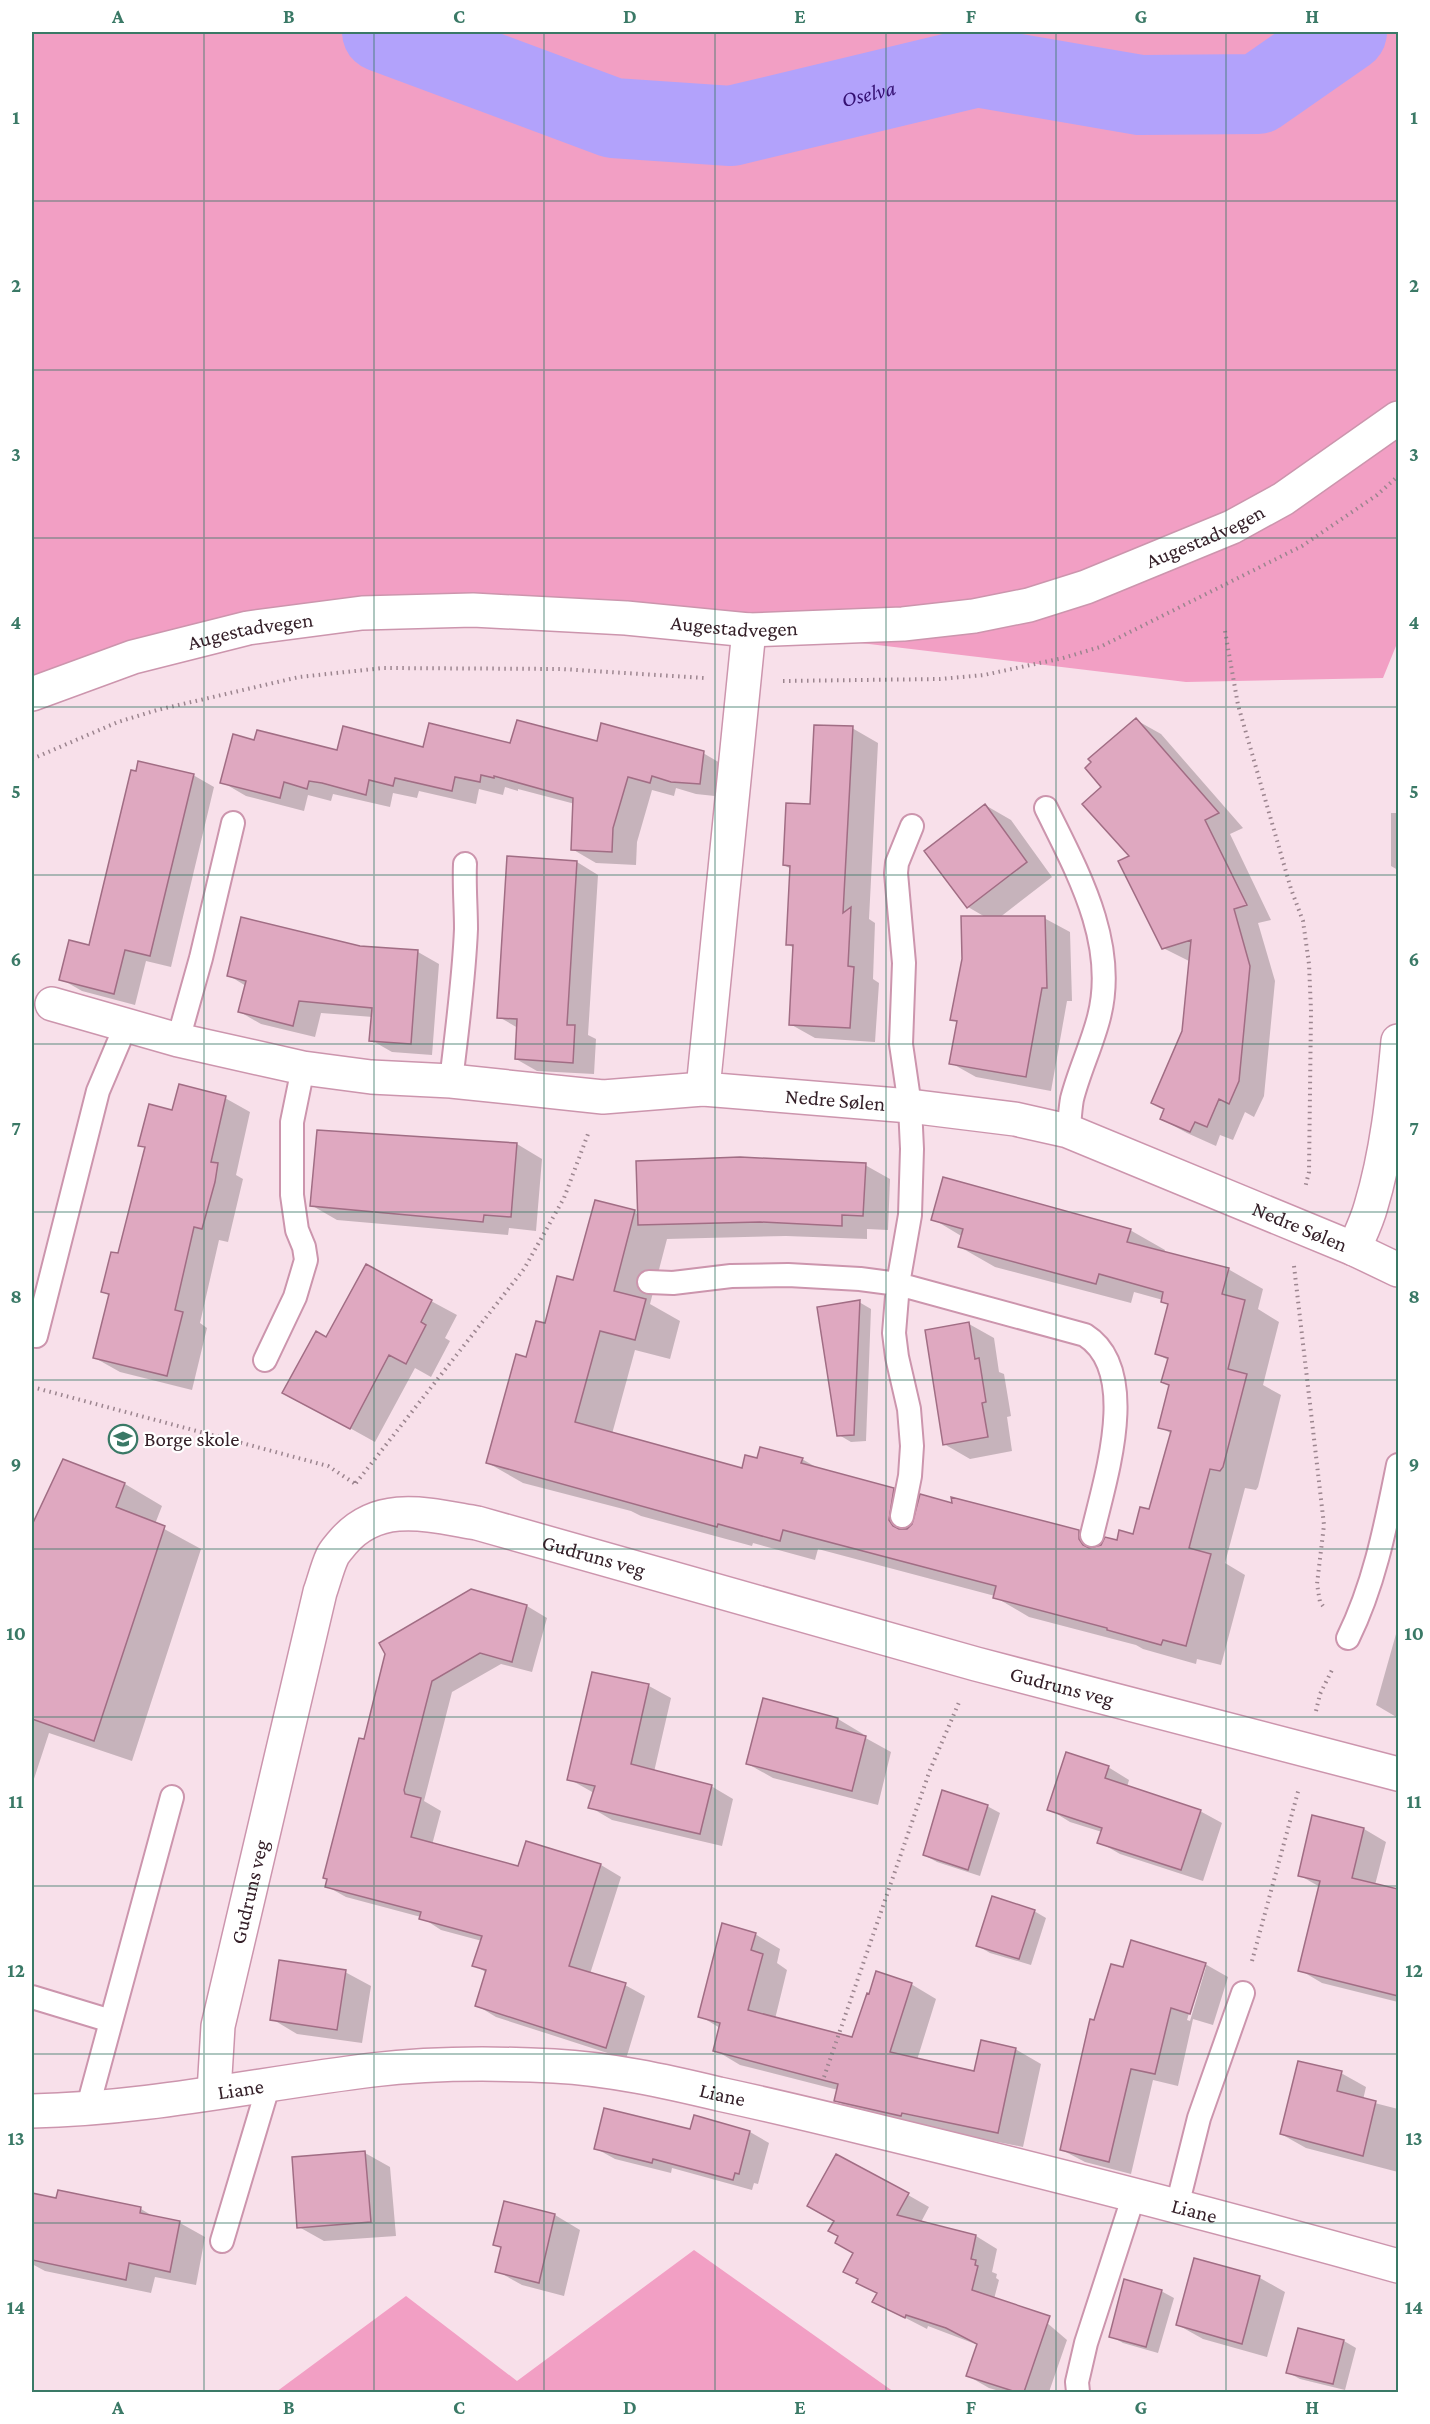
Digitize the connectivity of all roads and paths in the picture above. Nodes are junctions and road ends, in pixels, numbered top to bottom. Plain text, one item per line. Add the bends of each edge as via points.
1 (1398, 418) edge
2 (749, 630) junction
3 (1225, 631) dead end
4 (32, 694) edge
5 (1046, 808) dead end
6 (233, 823) dead end
7 (912, 826) dead end
8 (465, 864) dead end
9 (52, 1004) dead end
10 (126, 1025) junction
11 (178, 1040) junction
12 (1398, 1041) edge
13 (303, 1068) junction
14 (451, 1081) junction
15 (703, 1089) junction
16 (603, 1097) junction
17 (910, 1106) junction
18 (1068, 1131) junction
19 (1297, 1226) junction
20 (1354, 1249) junction
21 (1398, 1270) edge
22 (650, 1282) dead end
23 (898, 1284) junction
24 (36, 1336) dead end
25 (265, 1360) dead end
26 (32, 1387) edge
27 (1398, 1465) edge
28 (356, 1483) junction
29 (902, 1516) dead end
30 (372, 1518) junction
31 (1092, 1535) dead end
32 (1348, 1638) junction
33 (976, 1664) junction
34 (1309, 1751) junction
35 (1398, 1774) edge
36 (172, 1797) dead end
37 (1243, 1993) joint
38 (32, 1996) edge
39 (111, 2021) junction
40 (268, 2087) junction
41 (214, 2092) junction
42 (87, 2110) junction
43 (32, 2111) edge
44 (813, 2115) junction
45 (1134, 2195) junction
46 (1177, 2206) junction
47 (222, 2241) dead end
48 (1398, 2266) edge
49 (1078, 2392) edge

1 - 2 street, Augestadvegen via 1283,499 1232,527 1086,587 1029,605 962,617 903,624
2 - 4 street, Augestadvegen via 626,618 473,610 362,613 248,628 134,657
2 - 15 street
3 - 19 path via 1238,705 1303,921 1311,1011 1309,1172
5 - 18 lane via 1093,909 1101,944 1100,1015 1072,1100
6 - 11 lane
7 - 17 lane via 896,873 904,963 901,1044
8 - 14 lane via 466,927
9 - 10 street, Nedre Sølen
10 - 11 street, Nedre Sølen
10 - 24 lane via 98,1091
11 - 13 street, Nedre Sølen
12 - 20 street via 1380,1164 1371,1206
13 - 14 street, Nedre Sølen via 370,1077
13 - 25 lane via 292,1122 292,1195 306,1260 295,1297
14 - 16 street, Nedre Sølen
15 - 16 street, Nedre Sølen
15 - 17 street, Nedre Sølen
16 - 28 path via 564,1198 524,1269
17 - 18 street, Nedre Sølen via 1015,1119
17 - 23 lane via 910,1215
18 - 19 street, Nedre Sølen
19 - 20 street, Nedre Sølen
19 - 32 path via 1293,1251 1324,1525 1317,1584 1320,1602
20 - 21 street, Nedre Sølen
22 - 23 lane via 788,1275
23 - 29 lane via 894,1333 912,1446
23 - 31 lane via 1085,1335 1106,1354 1116,1401 1113,1440
26 - 28 path via 328,1466
27 - 32 lane via 1379,1556
28 - 30 path
30 - 33 street, Gudruns veg via 426,1514 477,1523
30 - 41 street, Gudruns veg via 351,1533 332,1555 320,1592 218,2026
32 - 34 path via 1320,1694
33 - 34 street, Gudruns veg
33 - 44 path via 930,1770
34 - 35 street, Gudruns veg
34 - 37 path
36 - 39 lane
37 - 46 lane via 1199,2118
38 - 39 lane
39 - 42 lane
40 - 41 street, Liane
40 - 44 street, Liane via 373,2070 555,2066 647,2077
40 - 47 lane
41 - 42 street, Liane
42 - 43 street, Liane
44 - 45 street, Liane
45 - 46 street, Liane
45 - 49 lane via 1086,2343
46 - 48 street, Liane

